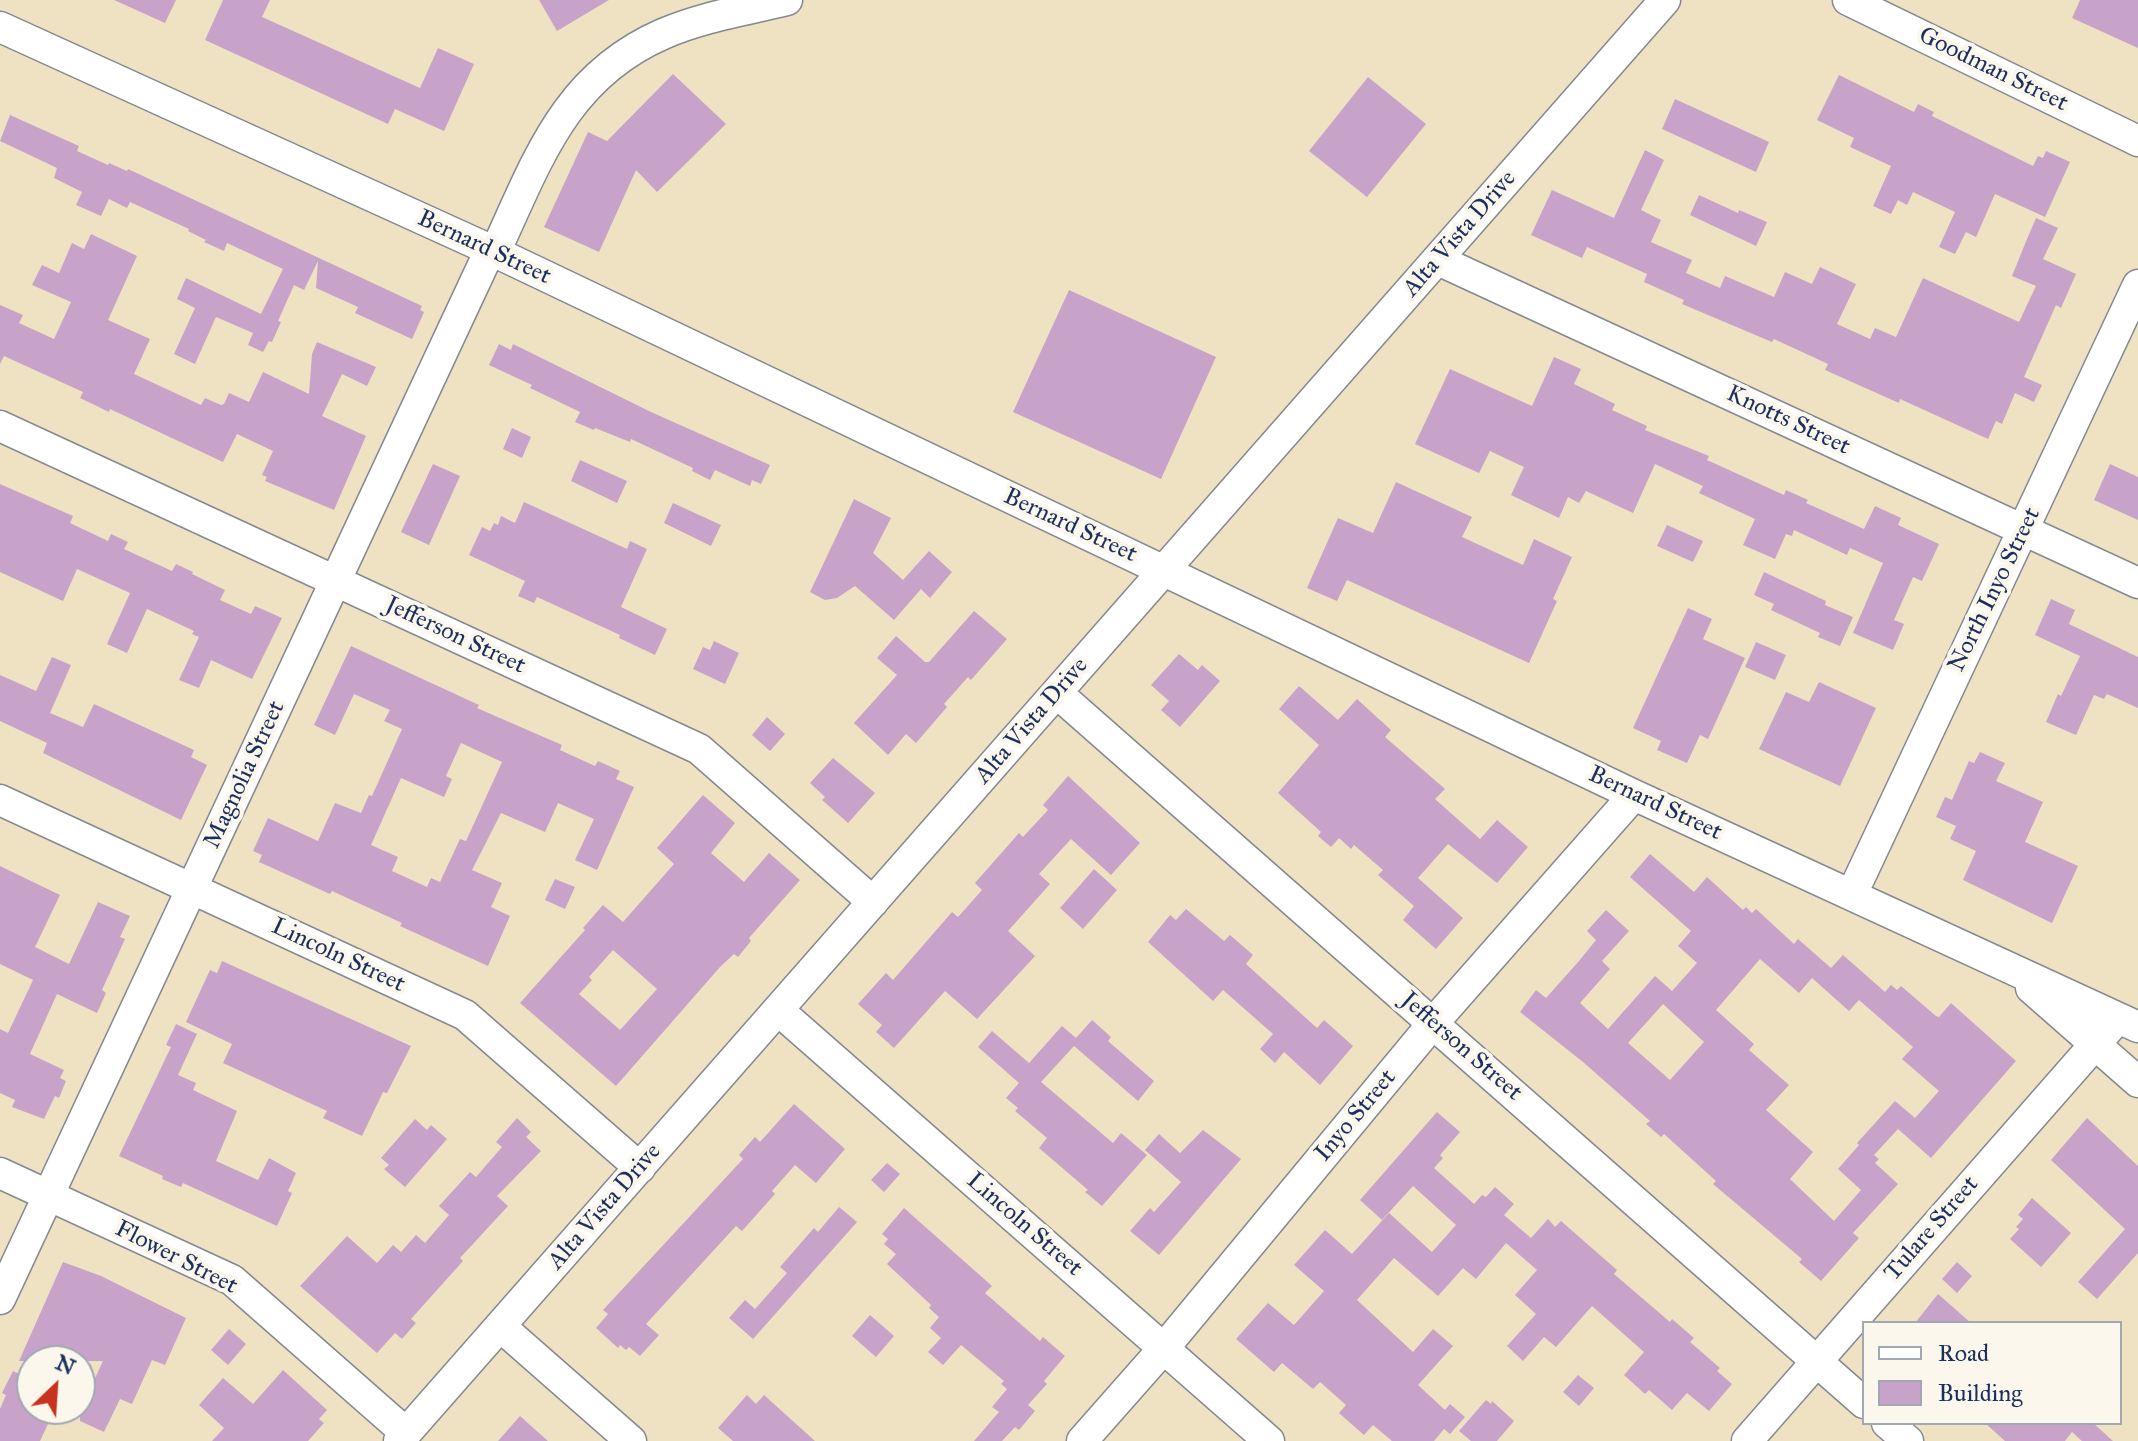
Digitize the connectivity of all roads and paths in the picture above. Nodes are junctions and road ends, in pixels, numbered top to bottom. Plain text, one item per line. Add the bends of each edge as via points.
1 (787, 0) edge
2 (1665, 0) edge
3 (1848, 0) edge
4 (0, 27) edge
5 (2138, 141) edge
6 (492, 251) junction
7 (1438, 260) junction
8 (2138, 285) edge
9 (0, 426) edge
10 (2025, 531) junction
11 (1163, 570) junction
12 (335, 581) junction
13 (2138, 583) edge
14 (1057, 693) junction
15 (1634, 795) junction
16 (0, 800) edge
17 (192, 888) junction
18 (1852, 894) junction
19 (873, 902) junction
20 (2006, 966) junction
21 (778, 1010) junction
22 (1434, 1022) junction
23 (2128, 1022) edge
24 (2095, 1044) junction
25 (2138, 1082) edge
26 (640, 1168) junction
27 (0, 1173) edge
28 (48, 1196) junction
29 (0, 1299) edge
30 (500, 1326) junction
31 (1164, 1348) junction
32 (1817, 1361) junction
33 (1862, 1401) edge
34 (1889, 1425) edge
35 (403, 1437) edge
36 (631, 1441) edge
37 (1082, 1441) edge
38 (1269, 1441) edge
39 (1747, 1441) edge
40 (1908, 1441) edge

1 - 6 street, Magnolia Street via 662,34 609,67 571,104 550,135
2 - 7 street, Alta Vista Drive
3 - 5 street, Goodman Street
4 - 6 street, Bernard Street
6 - 11 street, Bernard Street
6 - 12 street, Magnolia Street
7 - 10 street, Knotts Street
7 - 11 street, Alta Vista Drive
8 - 10 street, North Inyo Street
9 - 12 street, Jefferson Street
10 - 13 street, Knotts Street
10 - 18 street, North Inyo Street
11 - 14 street, Alta Vista Drive
11 - 15 street, Bernard Street
12 - 17 street, Magnolia Street
12 - 19 street, Jefferson Street via 699,749
14 - 19 street, Alta Vista Drive
14 - 22 street, Jefferson Street
15 - 18 street, Bernard Street
15 - 22 street, Inyo Street
16 - 17 street, Lincoln Street
17 - 26 street, Lincoln Street via 465,1015
17 - 28 street, Magnolia Street
18 - 20 street, Bernard Street
19 - 21 street, Alta Vista Drive
20 - 23 street, Bernard Street
20 - 24 street
21 - 26 street, Alta Vista Drive
21 - 31 street, Lincoln Street
22 - 31 street, Inyo Street
22 - 32 street, Jefferson Street
23 - 24 street, Tulare Street
24 - 25 street
24 - 32 street, Tulare Street
26 - 30 street, Alta Vista Drive
27 - 28 street, Flower Street
28 - 29 street, Magnolia Street
28 - 35 street, Flower Street via 232,1280
30 - 35 street, Alta Vista Drive
30 - 36 street
31 - 37 street, Inyo Street
31 - 38 street, Lincoln Street
32 - 33 street, Jefferson Street
32 - 39 street, Tulare Street
34 - 40 street

